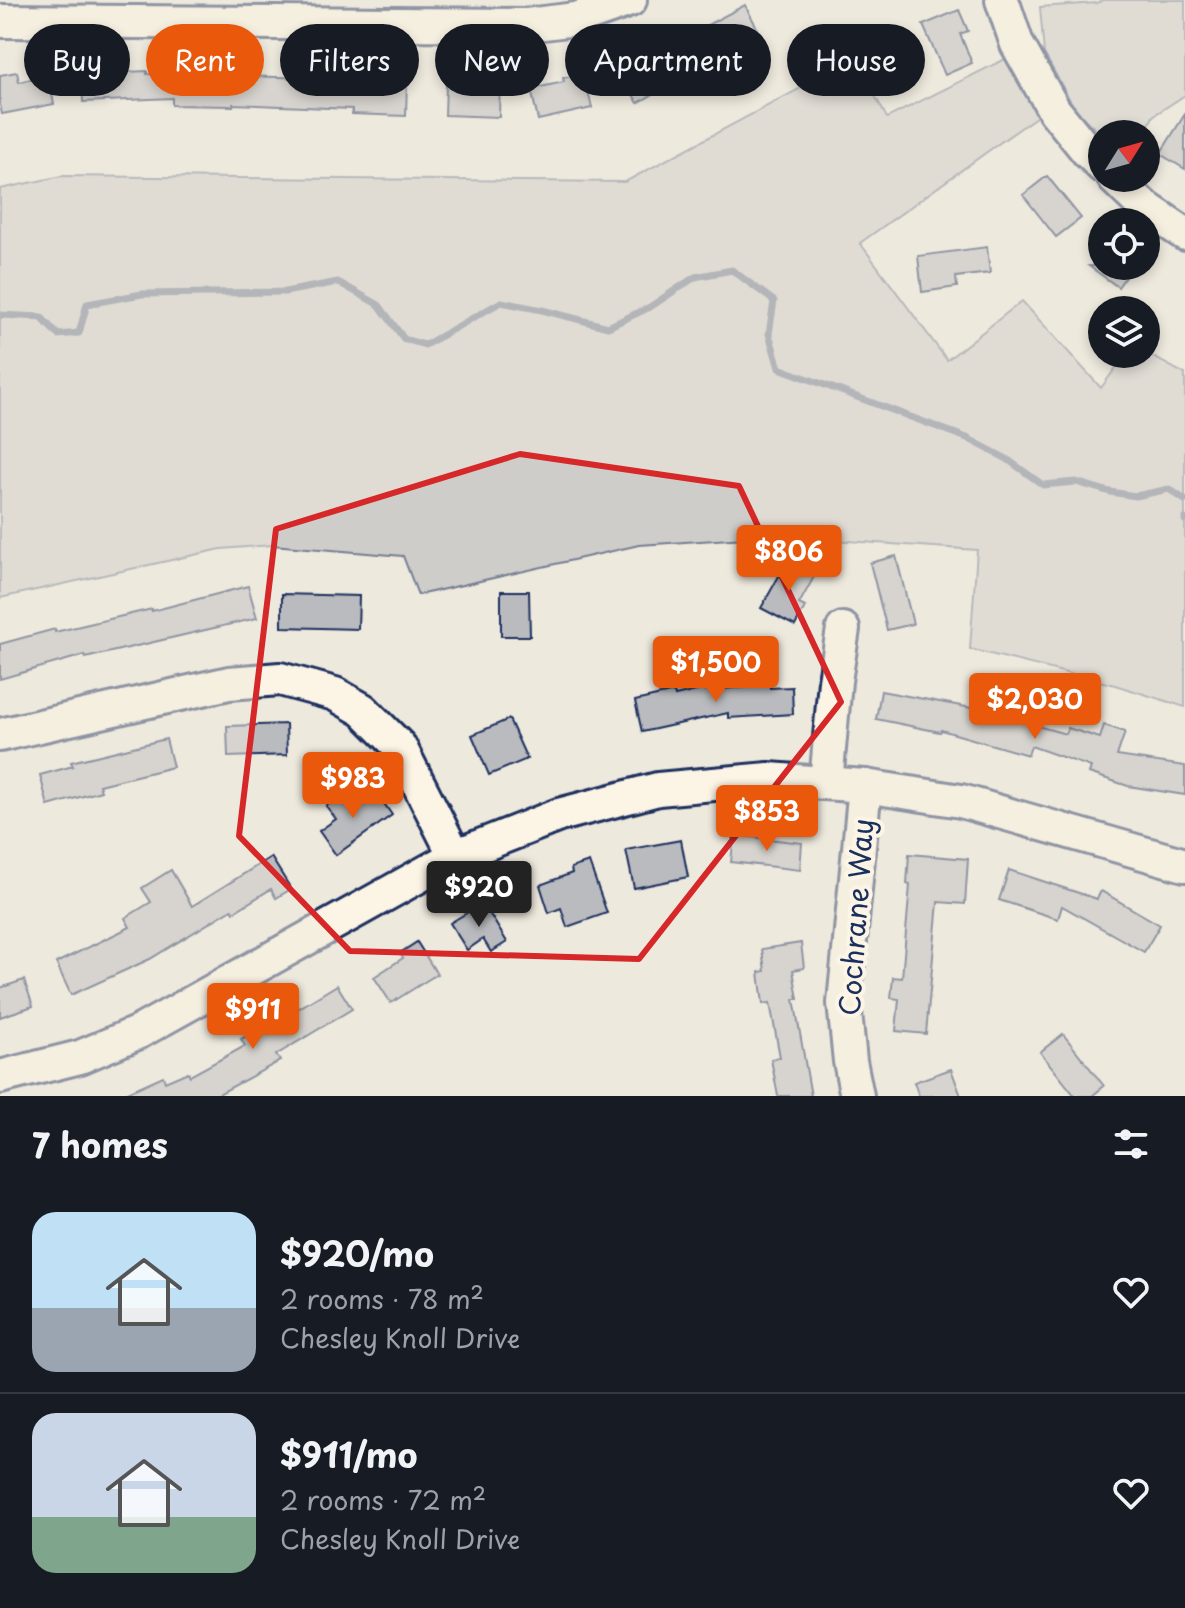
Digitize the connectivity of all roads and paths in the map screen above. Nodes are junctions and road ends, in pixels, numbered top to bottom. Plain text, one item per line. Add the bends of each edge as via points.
1 (630, 0) edge
2 (1002, 0) edge
3 (193, 11) edge
4 (0, 21) edge
5 (1088, 152) edge
6 (1129, 192) edge
7 (1185, 234) edge
8 (843, 629) dead end
9 (0, 735) edge
10 (826, 783) junction
11 (865, 786) junction
12 (455, 856) junction
13 (1185, 865) edge
14 (0, 1077) edge
15 (857, 1096) edge

1 - 3 street via 576,19 527,25
2 - 5 street via 1017,44 1054,110
3 - 4 street
6 - 7 street
8 - 10 street
9 - 12 street via 229,683 280,679 335,694 382,728 400,747
10 - 11 street
10 - 12 street via 769,779 658,789 559,815
11 - 13 street via 961,801
11 - 15 street, Cochrane Way via 844,1003
12 - 14 street via 139,1032 80,1057

